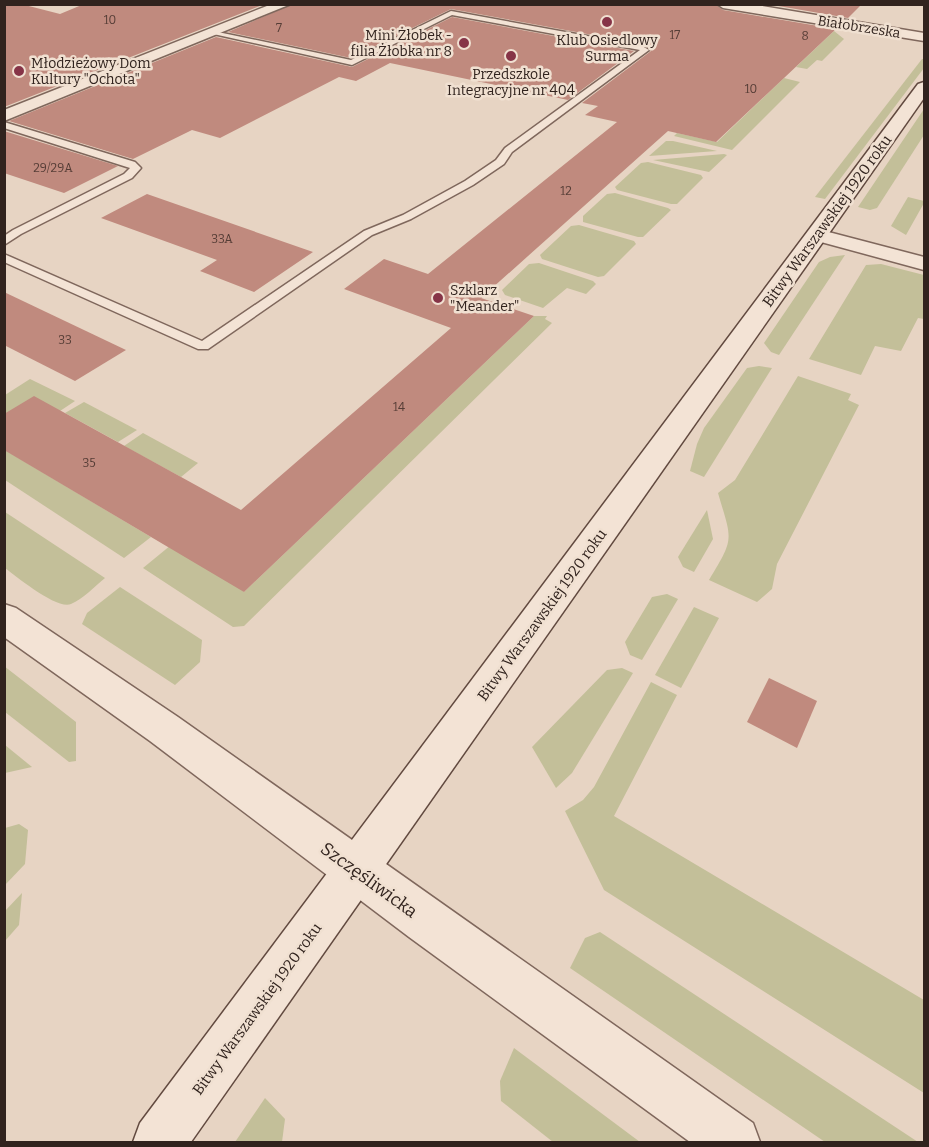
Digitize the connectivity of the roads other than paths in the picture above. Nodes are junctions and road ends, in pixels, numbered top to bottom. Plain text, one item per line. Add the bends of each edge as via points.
1 (285, 4) edge
2 (723, 4) edge
3 (213, 33) junction
4 (924, 37) edge
5 (924, 87) edge
6 (4, 116) edge
7 (4, 125) edge
8 (817, 236) junction
9 (4, 242) edge
10 (4, 257) edge
11 (914, 261) edge
12 (4, 618) edge
13 (357, 872) junction
14 (159, 1143) edge
15 (734, 1143) edge

1 - 3 street
2 - 4 street, Białobrzeska
3 - 6 street
3 - 10 lane via 352,63 451,13 645,50 469,183 407,217 368,232 202,346
5 - 8 street, Bitwy Warszawskiej 1920 roku
7 - 9 lane via 136,168 128,176
8 - 11 street
8 - 13 street, Bitwy Warszawskiej 1920 roku
12 - 13 street, Szczęśliwicka
13 - 14 street, Bitwy Warszawskiej 1920 roku
13 - 15 street, Szczęśliwicka

